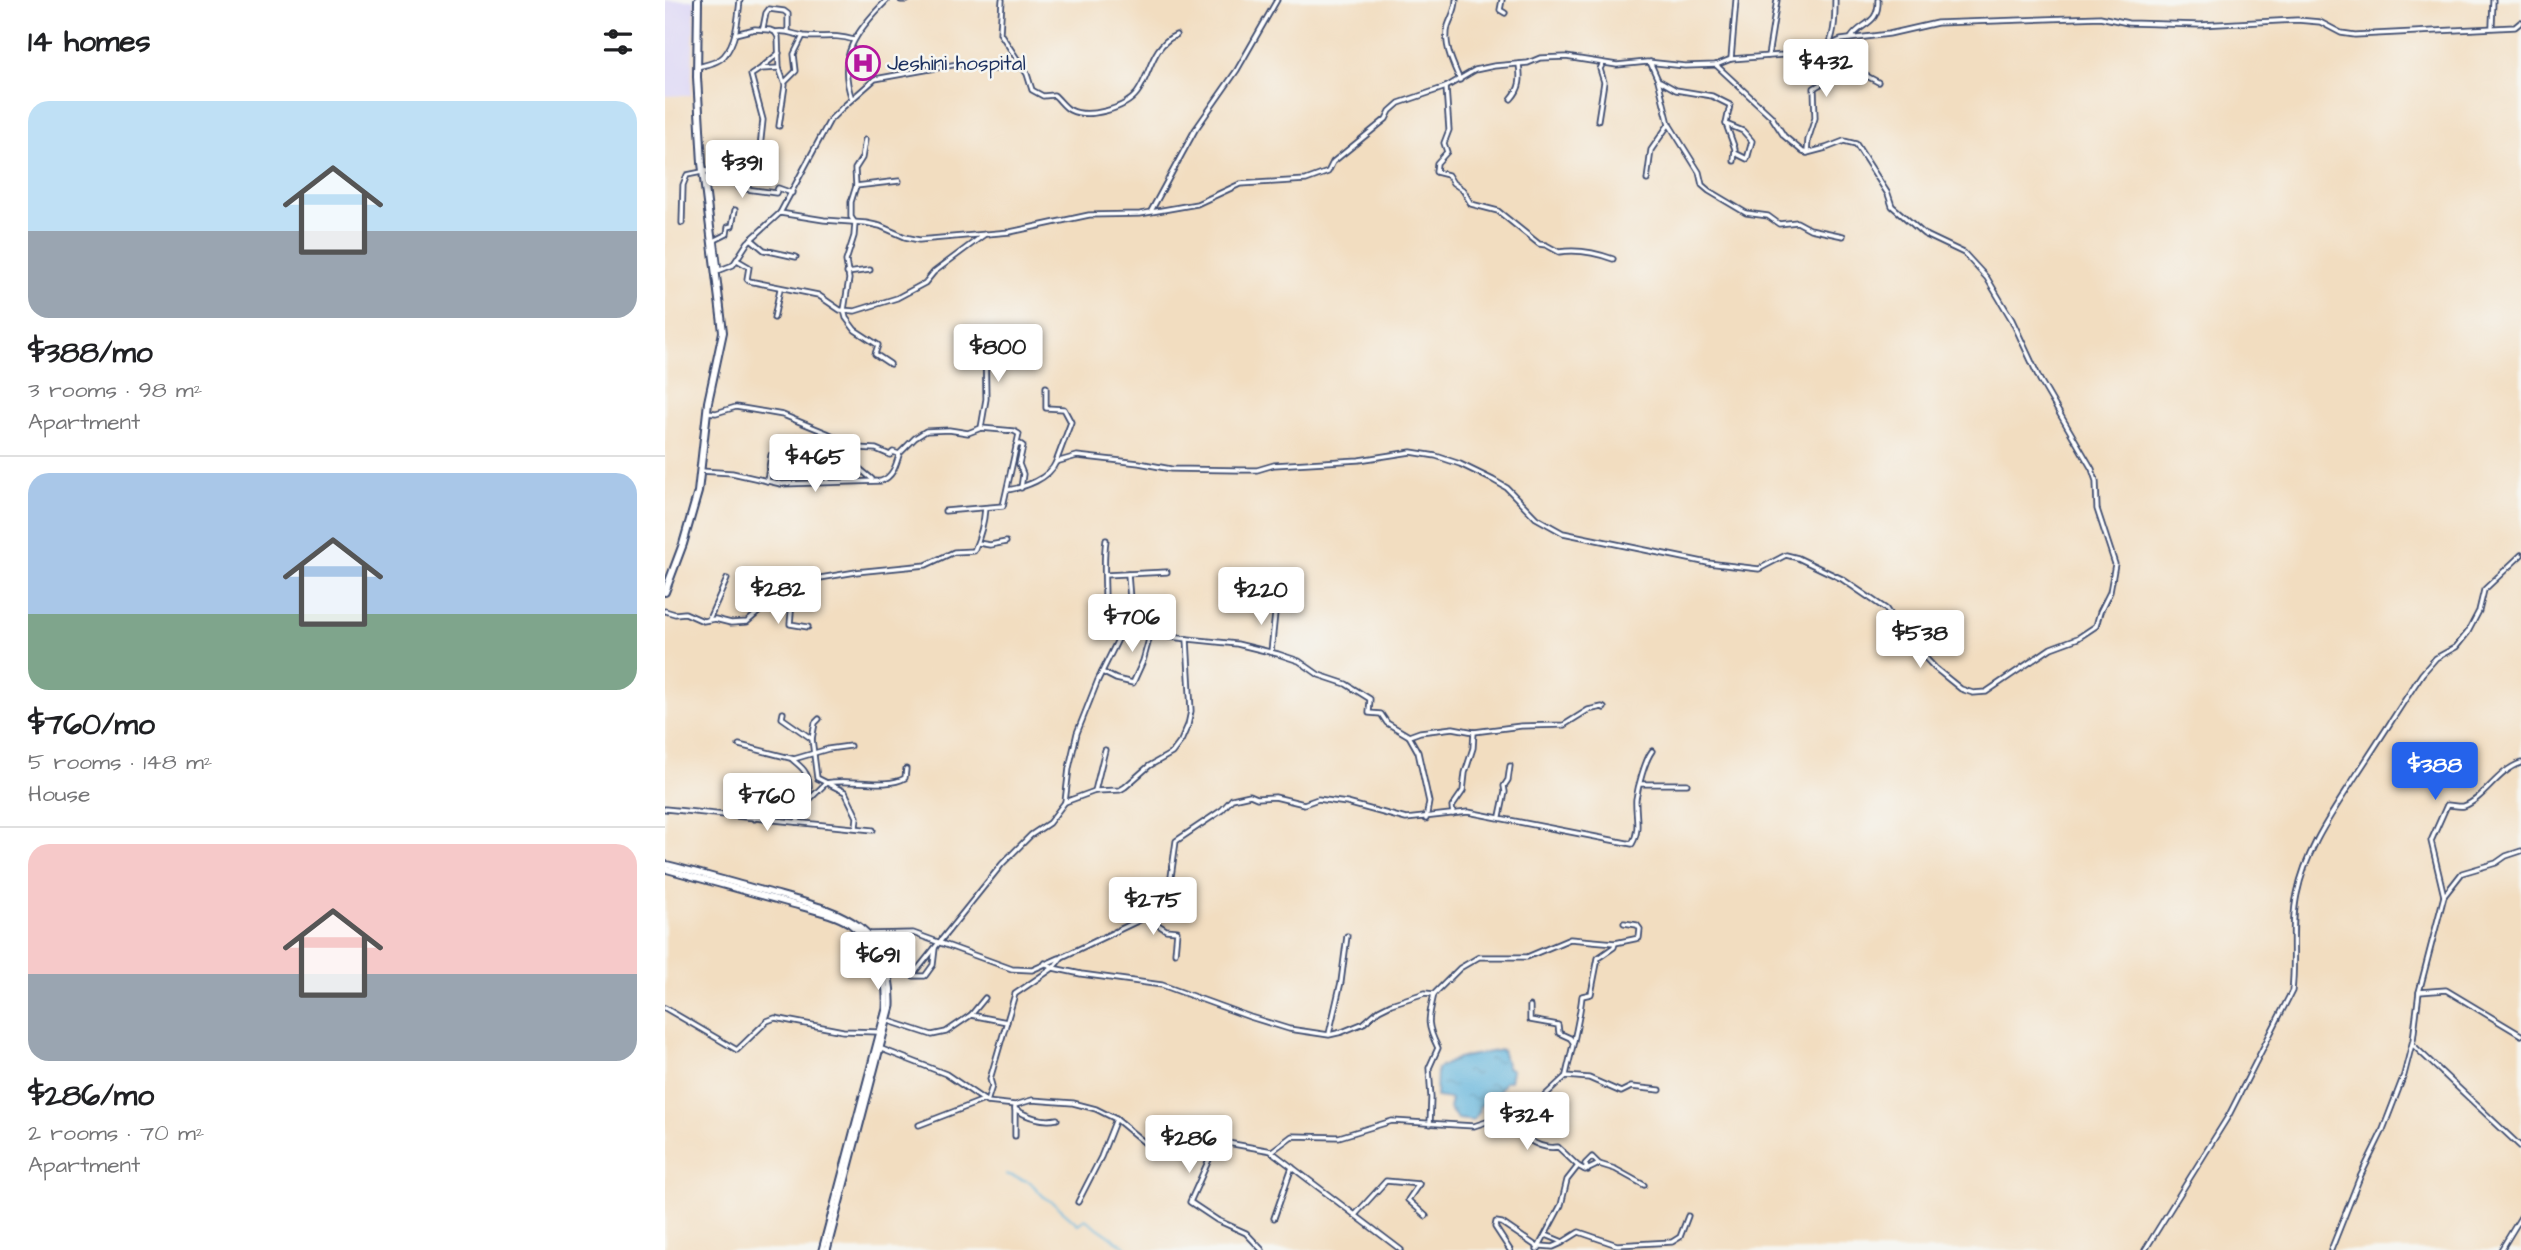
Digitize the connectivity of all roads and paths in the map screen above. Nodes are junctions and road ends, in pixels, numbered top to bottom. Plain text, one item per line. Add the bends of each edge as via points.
1 (698, 0) edge
2 (740, 0) edge
3 (887, 0) edge
4 (901, 0) edge
5 (907, 0) edge
6 (1002, 0) edge
7 (1277, 0) edge
8 (1456, 0) edge
9 (1501, 0) edge
10 (1735, 0) edge
11 (1777, 0) edge
12 (1835, 0) edge
13 (1878, 0) edge
14 (2493, 0) edge
15 (1505, 13) dead end
16 (2521, 22) edge
17 (2491, 26) junction
18 (763, 29) junction
19 (788, 31) junction
20 (775, 33) junction
21 (735, 34) junction
22 (803, 36) junction
23 (1176, 36) dead end
24 (1850, 39) junction
25 (854, 40) junction
26 (1829, 45) junction
27 (779, 53) junction
28 (1768, 56) junction
29 (1731, 59) junction
30 (1650, 62) junction
31 (1603, 63) junction
32 (1520, 64) junction
33 (1716, 65) junction
34 (697, 67) junction
35 (1021, 67) junction
36 (779, 68) junction
37 (760, 69) junction
38 (1460, 80) junction
39 (1658, 80) junction
40 (785, 82) junction
41 (1878, 82) dead end
42 (1446, 87) junction
43 (852, 99) junction
44 (1511, 99) dead end
45 (1598, 120) dead end
46 (1669, 124) junction
47 (1725, 124) junction
48 (779, 126) dead end
49 (865, 139) dead end
50 (1735, 153) junction
51 (1807, 153) junction
52 (759, 157) junction
53 (774, 160) dead end
54 (1734, 161) dead end
55 (729, 166) junction
56 (702, 172) junction
57 (1647, 180) dead end
58 (899, 181) dead end
59 (856, 186) junction
60 (792, 193) junction
61 (735, 210) dead end
62 (1150, 212) junction
63 (780, 213) junction
64 (682, 223) dead end
65 (855, 223) junction
66 (986, 233) junction
67 (1843, 236) dead end
68 (751, 239) junction
69 (796, 257) dead end
70 (1613, 259) dead end
71 (737, 260) junction
72 (717, 271) junction
73 (870, 271) dead end
74 (847, 273) junction
75 (780, 289) junction
76 (844, 310) junction
77 (774, 318) dead end
78 (985, 337) dead end
79 (890, 364) dead end
80 (1046, 387) dead end
81 (707, 412) junction
82 (981, 428) junction
83 (848, 444) junction
84 (1016, 446) junction
85 (783, 454) dead end
86 (899, 454) junction
87 (843, 455) junction
88 (1056, 462) junction
89 (701, 471) junction
90 (872, 479) junction
91 (767, 481) junction
92 (827, 481) junction
93 (1021, 488) junction
94 (1008, 490) junction
95 (985, 508) junction
96 (944, 511) dead end
97 (1106, 540) dead end
98 (978, 542) junction
99 (1006, 542) dead end
100 (2521, 555) edge
101 (1167, 572) dead end
102 (1128, 573) junction
103 (1105, 575) junction
104 (727, 579) dead end
105 (665, 592) edge
106 (793, 592) junction
107 (1274, 597) dead end
108 (1165, 605) dead end
109 (665, 611) edge
110 (1128, 614) junction
111 (709, 619) junction
112 (808, 627) dead end
113 (1154, 632) junction
114 (1187, 639) junction
115 (1271, 652) junction
116 (1102, 672) junction
117 (1604, 708) dead end
118 (783, 713) dead end
119 (819, 719) dead end
120 (1474, 732) junction
121 (1409, 736) junction
122 (812, 739) junction
123 (739, 745) dead end
124 (850, 747) dead end
125 (1105, 751) dead end
126 (1651, 751) dead end
127 (814, 754) junction
128 (790, 758) junction
129 (2521, 763) edge
130 (1510, 766) dead end
131 (906, 769) dead end
132 (826, 783) junction
133 (1641, 784) junction
134 (1687, 784) dead end
135 (1095, 791) junction
136 (756, 800) dead end
137 (1065, 802) junction
138 (806, 803) junction
139 (665, 809) edge
140 (1453, 814) junction
141 (1499, 817) junction
142 (1426, 818) junction
143 (754, 819) junction
144 (796, 822) junction
145 (856, 828) junction
146 (873, 831) dead end
147 (2521, 851) edge
148 (665, 866) edge
149 (2444, 896) junction
150 (1146, 917) junction
151 (1624, 923) dead end
152 (868, 934) junction
153 (1347, 936) dead end
154 (1615, 943) junction
155 (937, 946) junction
156 (1175, 953) dead end
157 (1059, 958) junction
158 (1051, 961) junction
159 (1045, 963) junction
160 (1055, 966) junction
161 (885, 969) junction
162 (913, 975) junction
163 (2419, 992) junction
164 (1434, 994) junction
165 (985, 998) dead end
166 (1530, 1006) dead end
167 (665, 1008) edge
168 (971, 1015) junction
169 (889, 1021) junction
170 (1007, 1023) junction
171 (881, 1032) junction
172 (1329, 1035) junction
173 (2521, 1035) edge
174 (1573, 1042) junction
175 (2412, 1044) junction
176 (879, 1048) junction
177 (1566, 1076) junction
178 (1660, 1090) dead end
179 (986, 1101) junction
180 (1015, 1107) junction
181 (1514, 1113) junction
182 (1057, 1119) dead end
183 (1116, 1119) junction
184 (1430, 1124) junction
185 (919, 1125) dead end
186 (1015, 1136) dead end
187 (2521, 1147) edge
188 (1272, 1151) junction
189 (1211, 1155) junction
190 (1599, 1164) junction
191 (1578, 1166) junction
192 (1292, 1167) junction
193 (1588, 1170) junction
194 (1643, 1185) dead end
195 (1078, 1202) dead end
196 (1355, 1215) junction
197 (1426, 1216) dead end
198 (1688, 1216) dead end
199 (2521, 1217) edge
200 (1274, 1218) dead end
201 (1546, 1235) junction
202 (1563, 1242) junction
203 (1539, 1248) edge
204 (822, 1250) edge
205 (827, 1250) edge
206 (1262, 1250) edge
207 (1401, 1250) edge
208 (1510, 1250) edge
209 (2145, 1250) edge
210 (2332, 1250) edge
211 (2501, 1250) edge

1 - 34 main road
2 - 21 street
3 - 25 street
4 - 5 street
6 - 35 street via 1000,33
7 - 62 street via 1237,70 1195,130
8 - 38 street via 1447,41
9 - 15 street via 1500,10
10 - 29 street
11 - 28 street
12 - 26 street via 1835,30
13 - 24 street via 1872,21
14 - 17 street
16 - 17 street via 2515,27
17 - 24 street via 2355,35 2320,22 2297,20 2200,25 2128,23 2100,17 1937,23
18 - 19 street via 765,13 772,10 786,12
18 - 20 street
18 - 21 street
19 - 20 street
19 - 22 street
20 - 27 street
21 - 34 street via 722,58
22 - 25 street
22 - 40 street via 794,54 796,72
23 - 35 street via 1166,40 1156,54 1137,93 1125,104 1100,113 1071,111 1054,94 1036,93
24 - 26 street
25 - 43 street via 845,63
26 - 28 street
27 - 36 street
27 - 37 street
28 - 29 street
29 - 33 street
30 - 31 street
30 - 33 street
30 - 39 street
31 - 32 street via 1566,57
31 - 45 street
32 - 38 street via 1475,69
32 - 44 street via 1519,90
33 - 51 street via 1771,116 1784,136
34 - 56 main road
35 - 43 street via 957,64 900,73 875,79
36 - 37 street
36 - 40 street
37 - 52 street via 751,75 763,120
38 - 42 street
39 - 46 street
39 - 47 street via 1676,90 1712,96 1730,105
40 - 48 street
41 - 51 street via 1856,64 1814,88 1815,118
42 - 62 street via 1399,103 1333,162 1328,172 1306,180 1240,184 1197,204
42 - 70 street via 1447,152 1436,172 1448,175 1471,204 1498,211 1539,244 1559,252 1587,250
43 - 60 street via 830,120
46 - 57 street via 1651,150
46 - 67 street via 1699,172 1702,185 1720,199 1779,224 1797,222
47 - 50 street
47 - 50 street via 1743,131 1752,141 1747,159
49 - 59 street via 855,170
50 - 54 street
51 - 88 street via 1844,141 1856,144 1892,206 1924,234 1964,253 1987,278 2096,481 2097,509 2115,564 2096,626 2078,639 2051,648 1986,692 1961,690 1902,633 1886,609 1842,579 1798,558 1786,555 1759,569 1563,533 1536,518 1507,488 1436,456 1411,452 1257,470 1171,469 1077,456
52 - 53 street
52 - 55 street
55 - 56 street
55 - 60 street via 729,179 737,180 739,188 776,193 778,188
56 - 64 street via 684,178
56 - 72 main road
58 - 59 street
59 - 65 street via 851,202
60 - 63 street
61 - 72 street via 727,234 715,240
62 - 66 street via 1090,215
63 - 65 street
63 - 68 street
65 - 66 street via 880,226 919,240
65 - 74 street
66 - 76 street via 907,293 868,308
68 - 69 street via 764,250
68 - 71 street
71 - 72 street
71 - 75 street via 749,267 749,281
72 - 81 main road via 723,332
73 - 74 street
74 - 76 street
75 - 76 street via 818,295
75 - 77 street
76 - 79 street via 855,330 879,345 874,354
78 - 82 street via 986,399
80 - 88 street via 1046,408 1064,410 1070,422
81 - 83 street via 736,407 783,415
81 - 89 main road
82 - 84 street via 1017,432
82 - 86 street via 926,431
83 - 86 street
83 - 87 street
84 - 93 street via 1023,446
84 - 94 street
85 - 91 street via 771,455
86 - 90 street via 887,479
87 - 90 street
87 - 92 street via 833,460
88 - 93 street via 1053,469
89 - 91 street
89 - 105 main road via 690,522
90 - 92 street
91 - 92 street
93 - 94 street
94 - 95 street via 1003,506
95 - 96 street
95 - 98 street
97 - 103 street
98 - 99 street
98 - 106 street via 974,551 954,552 926,565 814,579
100 - 209 street via 2484,590 2479,611 2456,647 2436,658 2422,674 2326,823 2306,860 2297,893 2292,990 2229,1115
101 - 102 street
102 - 103 street
102 - 110 street
103 - 110 street via 1105,600
104 - 111 street
106 - 111 street via 773,596 747,622
106 - 112 street via 790,624
107 - 115 street
108 - 113 street
109 - 111 street
110 - 113 street
110 - 116 street
113 - 114 street
113 - 116 street via 1133,683
114 - 115 street
114 - 135 street via 1191,711 1184,736 1172,753 1125,787
115 - 121 street via 1363,694 1370,699 1369,713 1381,714
116 - 137 street via 1074,740
117 - 120 street via 1588,709 1564,725
118 - 122 street via 782,718
119 - 122 street
120 - 121 street via 1453,728
120 - 140 street
121 - 142 street via 1425,778
122 - 127 street
123 - 128 street
124 - 127 street
125 - 135 street
126 - 133 street
127 - 128 street
127 - 132 street via 815,775
128 - 138 street via 807,774
129 - 149 street via 2508,768 2462,807 2447,805 2431,841
130 - 141 street
131 - 132 street via 905,778 895,782
132 - 138 street
132 - 145 street via 845,792 857,817
133 - 134 street
133 - 141 street via 1632,844
135 - 137 street
136 - 143 street
137 - 155 street via 1049,823 1002,864
138 - 144 street
139 - 143 street
140 - 141 street
140 - 142 street
142 - 150 street via 1406,819 1318,799 1304,804 1275,797 1237,797 1176,841 1170,884
143 - 144 street
144 - 145 street
145 - 146 street
147 - 149 street via 2462,873
148 - 152 main road via 817,905 849,918
148 - 161 main road via 848,923 865,938
149 - 163 street
150 - 156 street via 1166,930 1177,931
150 - 157 street
151 - 154 street via 1637,925 1640,935
152 - 155 street via 910,933
152 - 161 main road via 880,948
153 - 172 street
154 - 164 street via 1570,939 1527,957 1479,957 1460,968
154 - 174 street via 1598,958 1591,994 1583,996
155 - 159 street via 1012,969 1032,970
155 - 162 street
155 - 162 street via 925,976
157 - 158 street
157 - 160 street
158 - 159 street
158 - 160 street
159 - 160 street
160 - 170 street via 1015,995
160 - 172 street via 1162,985 1276,1025
161 - 162 street
161 - 169 main road via 892,992
161 - 171 main road via 887,1005
163 - 173 street via 2446,990
163 - 175 street
164 - 172 street via 1391,1004 1364,1023
164 - 184 street via 1428,1021 1437,1048 1429,1068
165 - 168 street
166 - 174 street via 1530,1020 1557,1025 1559,1033
167 - 171 street via 737,1050 775,1018 843,1031
168 - 169 street via 932,1035
168 - 170 street
169 - 176 main road
170 - 179 street
171 - 176 main road
174 - 177 street
175 - 187 street
175 - 210 street via 2382,1132
176 - 179 street via 946,1074
176 - 204 main road
176 - 205 main road
177 - 178 street via 1589,1078 1621,1092 1631,1087
177 - 181 street via 1539,1101
179 - 180 street
179 - 185 street
180 - 182 street via 1037,1118
180 - 183 street via 1032,1100 1073,1103
180 - 186 street
181 - 184 street via 1474,1126
181 - 191 street via 1518,1130 1546,1148 1558,1147
183 - 189 street via 1151,1148
183 - 195 street
184 - 188 street via 1392,1121 1339,1137 1291,1136
188 - 189 street via 1222,1142
188 - 192 street
189 - 206 street via 1190,1202 1246,1233
190 - 193 street
190 - 193 street via 1589,1158
190 - 194 street
191 - 193 street
191 - 201 street via 1567,1180
192 - 196 street
192 - 200 street
196 - 197 street via 1386,1181 1419,1184 1409,1200
196 - 207 street
198 - 202 street via 1676,1241 1617,1245 1579,1232
199 - 211 street
201 - 202 street
201 - 203 street
202 - 203 street
203 - 208 street via 1496,1222

